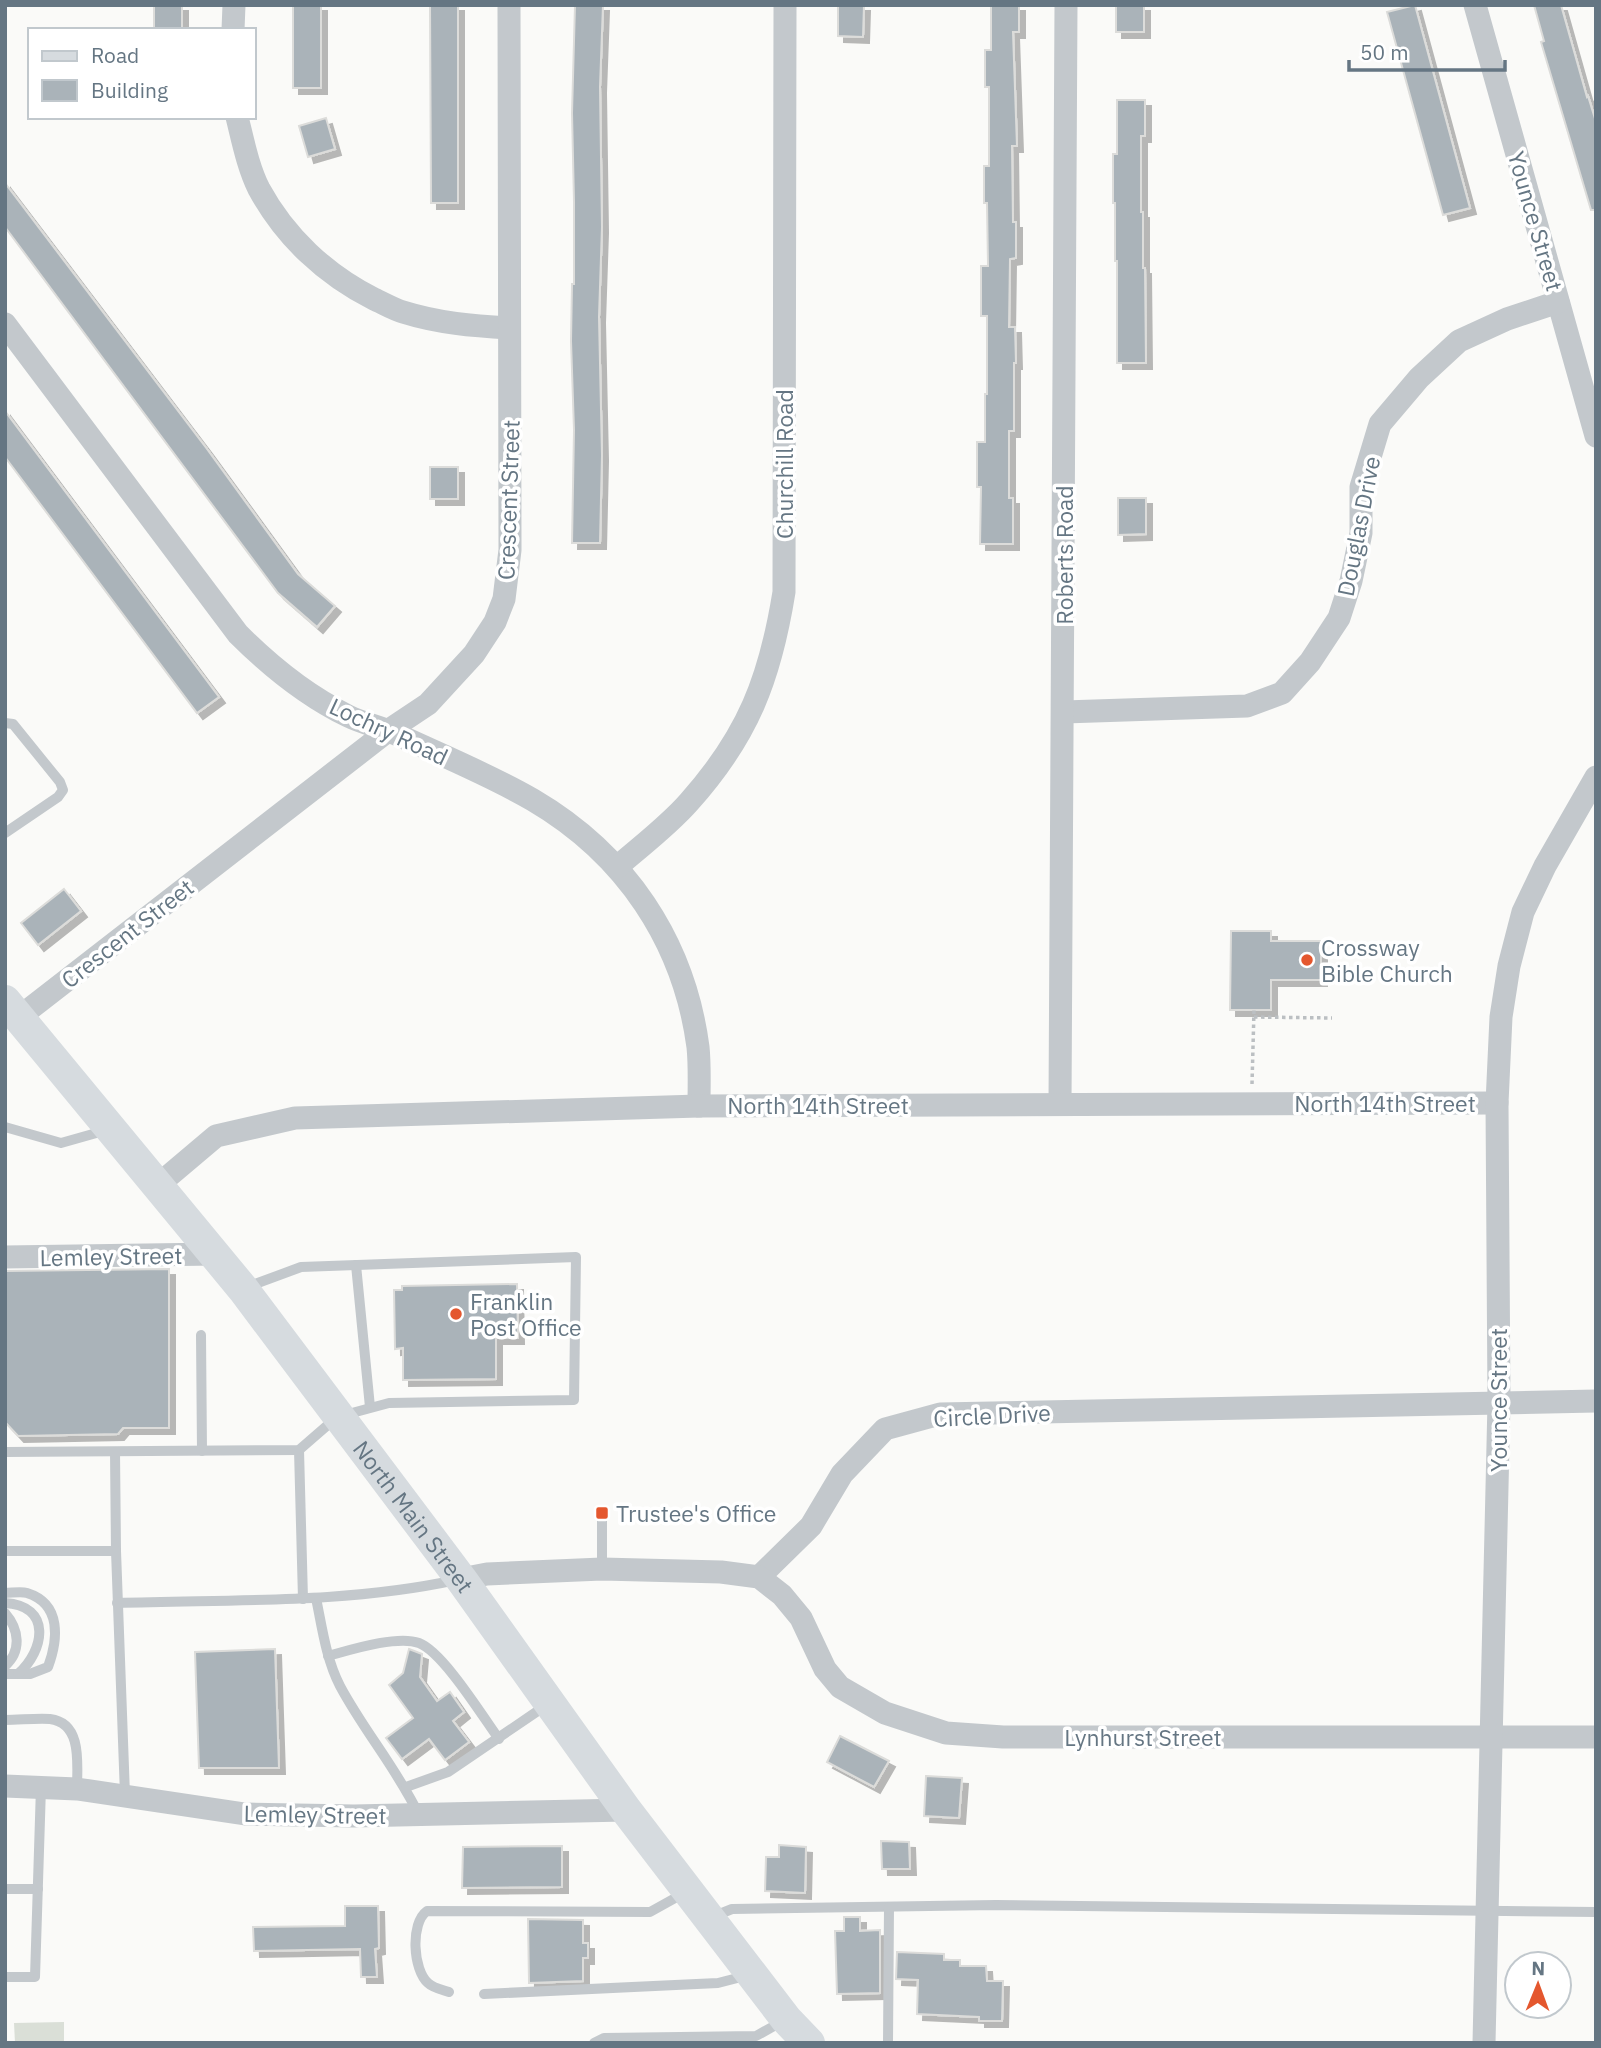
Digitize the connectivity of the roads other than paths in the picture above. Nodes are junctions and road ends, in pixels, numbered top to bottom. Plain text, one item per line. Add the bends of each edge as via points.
1 (234, 5) edge
2 (509, 5) edge
3 (785, 5) edge
4 (1066, 5) edge
5 (1475, 5) edge
6 (233, 28) edge
7 (238, 119) edge
8 (1558, 302) junction
9 (5, 324) edge
10 (509, 328) junction
11 (1596, 436) edge
12 (1064, 712) junction
13 (5, 723) edge
14 (389, 730) junction
15 (1596, 777) edge
16 (5, 833) edge
17 (617, 867) junction
18 (11, 1009) edge
19 (1497, 1103) junction
20 (1060, 1104) junction
21 (699, 1106) junction
22 (5, 1127) edge
23 (110, 1130) junction
24 (158, 1185) junction
25 (216, 1254) junction
26 (5, 1257) edge
27 (356, 1265) junction
28 (243, 1289) junction
29 (201, 1335) dead end
30 (1596, 1401) edge
31 (1499, 1402) junction
32 (370, 1408) junction
33 (337, 1417) junction
34 (299, 1450) junction
35 (202, 1451) junction
36 (5, 1452) edge
37 (116, 1452) junction
38 (602, 1513) dead end
39 (5, 1551) edge
40 (116, 1551) junction
41 (602, 1569) junction
42 (760, 1577) junction
43 (461, 1579) junction
44 (5, 1593) edge
45 (303, 1598) junction
46 (316, 1598) junction
47 (5, 1603) edge
48 (117, 1603) junction
49 (5, 1613) edge
50 (328, 1656) junction
51 (5, 1666) edge
52 (5, 1674) edge
53 (18, 1674) junction
54 (548, 1704) junction
55 (5, 1720) edge
56 (1492, 1737) junction
57 (1596, 1737) edge
58 (499, 1739) junction
59 (5, 1786) edge
60 (41, 1787) junction
61 (406, 1787) junction
62 (77, 1789) junction
63 (125, 1795) junction
64 (626, 1810) junction
65 (419, 1815) junction
66 (5, 1889) edge
67 (38, 1889) junction
68 (689, 1891) junction
69 (889, 1907) junction
70 (1486, 1912) junction
71 (1596, 1912) edge
72 (709, 1918) junction
73 (751, 1975) junction
74 (5, 1977) edge
75 (449, 1992) dead end
76 (484, 1994) dead end
77 (786, 2019) junction
78 (594, 2043) edge
79 (809, 2043) edge
80 (888, 2043) edge
81 (1484, 2043) edge

1 - 6 street
2 - 10 street, Crescent Street
3 - 17 street, Churchill Road via 785,592 778,629 742,731 688,803
4 - 12 street, Roberts Road
5 - 8 street, Younce Street
7 - 10 street via 259,188 307,253 334,276 400,312 459,325
8 - 11 street, Younce Street
8 - 12 street, Douglas Drive via 1459,341 1380,424 1361,486 1361,533 1339,618 1310,662 1282,693 1247,706
9 - 14 street, Lochry Road via 238,634 265,661 349,717
10 - 14 street, Crescent Street via 510,550 504,599 474,654 428,704
12 - 20 street, Roberts Road
13 - 16 lane via 13,724 63,790
14 - 17 street, Lochry Road via 530,798 598,846
14 - 18 street, Crescent Street
15 - 19 street, Younce Street via 1523,912 1501,1017
17 - 21 street, Lochry Road via 667,938 687,992 698,1048
18 - 23 street, North Main Street
19 - 20 street, North 14th Street
19 - 31 street, Younce Street
20 - 21 street, North 14th Street
21 - 24 street, North 14th Street via 295,1118 216,1136
22 - 23 lane via 61,1143
23 - 24 street, North Main Street
24 - 25 street, North Main Street
25 - 26 street, Lemley Street
25 - 28 street, North Main Street
27 - 28 lane via 301,1267
27 - 32 lane
27 - 32 lane via 576,1257 574,1400 389,1403
28 - 33 street, North Main Street
29 - 35 lane
30 - 31 street, Circle Drive
31 - 42 street, Circle Drive via 940,1414 885,1429 842,1474 811,1526
31 - 56 street, Younce Street
32 - 33 lane
33 - 34 lane
33 - 43 street, North Main Street
34 - 35 lane
34 - 45 lane
35 - 37 lane
36 - 37 lane
37 - 40 lane
38 - 41 lane
39 - 40 lane
40 - 48 lane
41 - 42 street
41 - 43 street
42 - 56 street, Lynhurst Street via 801,1618 825,1669 840,1687 885,1713 946,1733 1003,1737
43 - 46 lane
43 - 54 street, North Main Street
44 - 53 lane via 27,1593 47,1605 55,1620 55,1650 48,1667
45 - 46 lane
45 - 48 lane
46 - 50 lane
47 - 53 lane via 30,1611 39,1627 35,1653
48 - 63 lane
49 - 51 lane via 13,1623 17,1646
50 - 58 lane via 385,1642 419,1643 440,1660
50 - 61 lane via 339,1684
52 - 53 lane
54 - 58 lane
54 - 64 street, North Main Street
55 - 62 lane via 52,1719 71,1731 77,1750
56 - 57 street, Lynhurst Street
56 - 70 street, Younce Street
58 - 61 lane via 448,1772
59 - 60 street, Lemley Street
60 - 62 street, Lemley Street
60 - 67 lane
61 - 65 lane
62 - 63 street, Lemley Street
63 - 65 street, Lemley Street via 245,1814
64 - 65 street, Lemley Street
64 - 68 street, North Main Street
66 - 67 lane
67 - 74 lane via 36,1977
68 - 72 street, North Main Street
68 - 75 lane via 650,1912 427,1911 421,1915 415,1935 421,1974 429,1984
69 - 70 lane
69 - 72 lane via 732,1909
69 - 80 lane
70 - 71 lane
70 - 81 street, Younce Street
72 - 73 street, North Main Street
73 - 76 lane via 718,1983
73 - 77 street, North Main Street
77 - 78 lane via 756,2036 604,2038
77 - 79 street, North Main Street

